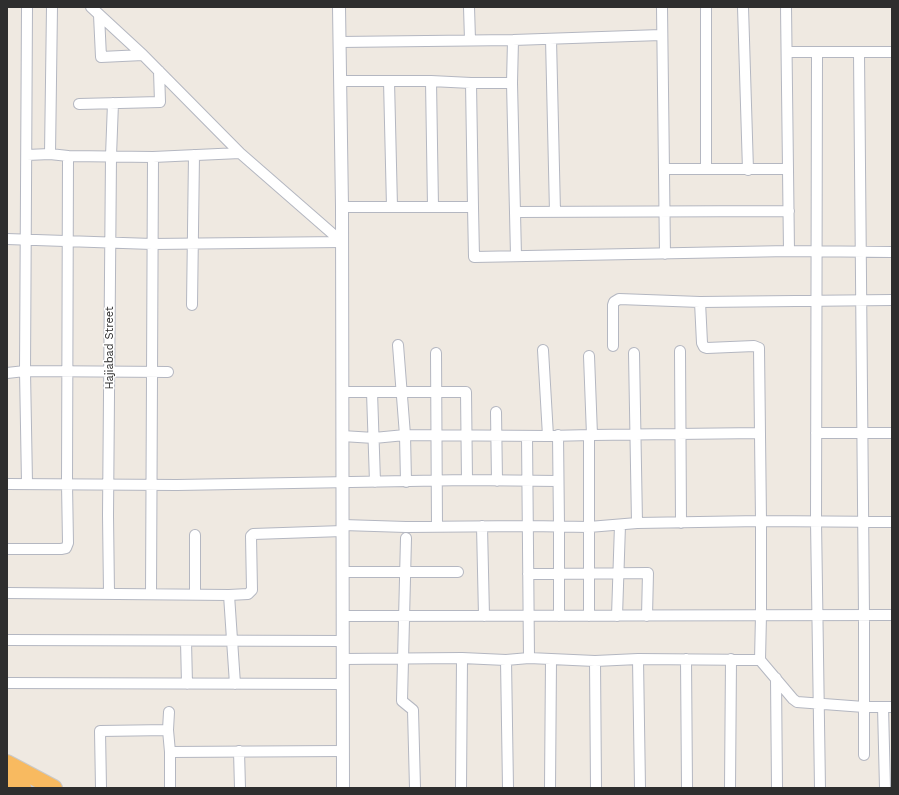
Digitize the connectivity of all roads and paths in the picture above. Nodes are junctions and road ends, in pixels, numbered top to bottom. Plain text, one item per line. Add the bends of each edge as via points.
1 (27, 7) edge
2 (52, 7) edge
3 (91, 7) edge
4 (339, 7) edge
5 (469, 7) edge
6 (662, 7) edge
7 (706, 7) edge
8 (743, 7) edge
9 (786, 7) edge
10 (100, 15) junction
11 (661, 35) junction
12 (551, 39) junction
13 (470, 40) junction
14 (513, 40) junction
15 (340, 42) junction
16 (786, 52) junction
17 (892, 52) edge
18 (817, 53) junction
19 (859, 53) junction
20 (143, 55) junction
21 (159, 71) junction
22 (340, 81) junction
23 (389, 81) junction
24 (431, 81) junction
25 (471, 83) junction
26 (512, 83) junction
27 (113, 103) junction
28 (79, 104) dead end
29 (240, 153) junction
30 (50, 154) junction
31 (26, 155) junction
32 (194, 155) junction
33 (68, 156) junction
34 (111, 156) junction
35 (152, 157) junction
36 (664, 169) junction
37 (788, 169) junction
38 (706, 170) junction
39 (748, 170) junction
40 (342, 207) junction
41 (392, 207) junction
42 (433, 207) junction
43 (472, 208) junction
44 (789, 211) junction
45 (515, 212) junction
46 (555, 212) junction
47 (665, 212) junction
48 (7, 239) edge
49 (25, 240) junction
50 (68, 241) junction
51 (110, 242) junction
52 (342, 242) junction
53 (152, 244) junction
54 (193, 244) junction
55 (789, 251) junction
56 (817, 252) junction
57 (860, 252) junction
58 (892, 252) edge
59 (666, 254) junction
60 (516, 256) junction
61 (817, 300) junction
62 (861, 300) junction
63 (892, 300) edge
64 (700, 302) junction
65 (192, 305) dead end
66 (398, 345) dead end
67 (613, 346) dead end
68 (543, 350) dead end
69 (680, 351) dead end
70 (436, 353) dead end
71 (634, 353) dead end
72 (589, 356) dead end
73 (24, 371) junction
74 (67, 371) junction
75 (110, 371) junction
76 (152, 372) junction
77 (168, 372) dead end
78 (7, 373) edge
79 (342, 392) junction
80 (372, 392) junction
81 (402, 393) junction
82 (436, 393) junction
83 (496, 412) dead end
84 (760, 433) junction
85 (816, 433) junction
86 (862, 433) junction
87 (892, 433) edge
88 (636, 434) junction
89 (680, 434) junction
90 (406, 435) junction
91 (590, 435) junction
92 (342, 436) junction
93 (436, 436) junction
94 (466, 436) junction
95 (496, 436) junction
96 (527, 436) junction
97 (553, 436) junction
98 (374, 438) junction
99 (467, 480) junction
100 (436, 481) junction
101 (497, 481) junction
102 (528, 481) junction
103 (558, 481) junction
104 (375, 482) junction
105 (406, 482) junction
106 (342, 483) junction
107 (7, 484) edge
108 (27, 484) junction
109 (67, 484) junction
110 (109, 484) junction
111 (152, 485) junction
112 (761, 521) junction
113 (816, 521) junction
114 (863, 521) junction
115 (892, 522) edge
116 (637, 523) junction
117 (681, 523) junction
118 (620, 525) junction
119 (437, 526) junction
120 (482, 526) junction
121 (528, 526) junction
122 (559, 526) junction
123 (589, 527) junction
124 (343, 528) junction
125 (195, 535) dead end
126 (406, 538) dead end
127 (7, 549) edge
128 (343, 572) junction
129 (406, 572) junction
130 (458, 572) dead end
131 (558, 573) junction
132 (588, 573) junction
133 (619, 573) junction
134 (528, 574) junction
135 (7, 593) edge
136 (110, 593) junction
137 (151, 594) junction
138 (195, 594) junction
139 (229, 595) junction
140 (761, 615) junction
141 (819, 615) junction
142 (864, 615) junction
143 (892, 615) edge
144 (343, 616) junction
145 (404, 616) junction
146 (484, 616) junction
147 (528, 616) junction
148 (559, 616) junction
149 (589, 616) junction
150 (617, 616) junction
151 (647, 616) junction
152 (7, 640) edge
153 (186, 641) junction
154 (232, 641) junction
155 (343, 641) junction
156 (343, 658) junction
157 (403, 658) junction
158 (462, 658) junction
159 (529, 658) junction
160 (638, 659) junction
161 (686, 659) junction
162 (506, 660) junction
163 (551, 660) junction
164 (731, 660) junction
165 (760, 660) junction
166 (595, 661) junction
167 (776, 678) junction
168 (7, 683) edge
169 (187, 684) junction
170 (235, 684) junction
171 (343, 684) junction
172 (820, 704) junction
173 (864, 707) junction
174 (887, 707) edge
175 (169, 712) dead end
176 (168, 730) junction
177 (239, 751) junction
178 (343, 751) junction
179 (170, 752) junction
180 (864, 755) dead end
181 (7, 763) edge
182 (7, 779) edge
183 (23, 788) edge
184 (54, 788) edge
185 (101, 788) edge
186 (170, 788) edge
187 (240, 788) edge
188 (343, 788) edge
189 (415, 788) edge
190 (461, 788) edge
191 (508, 788) edge
192 (550, 788) edge
193 (596, 788) edge
194 (640, 788) edge
195 (687, 788) edge
196 (730, 788) edge
197 (777, 788) edge
198 (820, 788) edge
199 (885, 788) edge

1 - 31 street
2 - 30 street
3 - 10 street
4 - 15 street
5 - 13 street
6 - 11 street
7 - 38 street
8 - 39 street
9 - 16 street
10 - 20 street
10 - 20 street via 101,57
11 - 12 street
11 - 36 street
12 - 14 street
12 - 46 street
13 - 14 street
13 - 15 street
14 - 26 street
15 - 22 street
16 - 18 street
16 - 37 street
17 - 19 street
18 - 19 street
18 - 56 street
19 - 57 street
20 - 21 street
21 - 27 street via 160,102
21 - 29 street
22 - 23 street
22 - 40 street
23 - 24 street
23 - 41 street
24 - 25 street
24 - 42 street
25 - 26 street
25 - 43 street
26 - 45 street
27 - 28 street
27 - 34 street, Hajiabad Street
29 - 32 street
29 - 52 street
30 - 31 street
30 - 33 street
31 - 49 street
32 - 35 street
32 - 54 street
33 - 34 street
33 - 50 street
34 - 35 street
34 - 51 street, Hajiabad Street
35 - 53 street
36 - 38 street
36 - 47 street
37 - 39 street
37 - 44 street
38 - 39 street
40 - 41 street
40 - 52 street
41 - 42 street
42 - 43 street
43 - 60 street via 474,257
44 - 47 street
44 - 55 street
45 - 46 street
45 - 60 street
46 - 47 street
47 - 59 street
48 - 49 street
49 - 50 street
49 - 73 street
50 - 51 street
50 - 74 street
51 - 53 street
51 - 75 street, Hajiabad Street
52 - 54 street
52 - 79 street
53 - 54 street
53 - 76 street
54 - 65 street
55 - 56 street
55 - 59 street
56 - 57 street
56 - 61 street
57 - 58 street
57 - 62 street
59 - 60 street
61 - 62 street
61 - 64 street
61 - 85 street
62 - 63 street
62 - 86 street
64 - 67 street via 619,299 613,305
64 - 84 street via 704,347 758,348
66 - 81 street
68 - 97 street
69 - 89 street
70 - 82 street
71 - 88 street
72 - 91 street
73 - 74 street
73 - 78 street
73 - 108 street
74 - 75 street
74 - 109 street
75 - 76 street
75 - 110 street, Hajiabad Street
76 - 77 street
76 - 111 street
79 - 80 street
79 - 92 street
80 - 81 street
80 - 98 street
81 - 82 street
81 - 90 street
82 - 93 street
82 - 94 street via 466,392
83 - 95 street
84 - 89 street
84 - 112 street
85 - 86 street
85 - 113 street
86 - 87 street
86 - 114 street
88 - 89 street
88 - 91 street
88 - 116 street
89 - 117 street
90 - 93 street
90 - 98 street
90 - 105 street
91 - 97 street
91 - 123 street
92 - 98 street
92 - 106 street
93 - 94 street
93 - 100 street
94 - 95 street
94 - 99 street
95 - 96 street
95 - 101 street
96 - 97 street
96 - 102 street
97 - 103 street
98 - 104 street
99 - 100 street
99 - 101 street
100 - 105 street
100 - 119 street
101 - 102 street
102 - 103 street
102 - 121 street
103 - 122 street
104 - 105 street
104 - 106 street
106 - 111 street
106 - 124 street
107 - 108 street
108 - 109 street
109 - 110 street
109 - 127 street via 66,548
110 - 111 street
110 - 136 street, Hajiabad Street
111 - 137 street
112 - 113 street
112 - 117 street
112 - 140 street
113 - 114 street
113 - 141 street
114 - 115 street
114 - 142 street
116 - 117 street
116 - 118 street
118 - 123 street
118 - 133 street
119 - 120 street
119 - 124 street
120 - 121 street
120 - 146 street
121 - 122 street
121 - 134 street
122 - 123 street
122 - 131 street
123 - 132 street
124 - 128 street
124 - 139 street via 253,534 252,590 248,594
125 - 138 street
126 - 129 street
128 - 129 street
128 - 144 street
129 - 130 street
129 - 145 street
131 - 132 street
131 - 134 street
131 - 148 street
132 - 133 street
132 - 149 street
133 - 150 street
133 - 151 street via 648,573
134 - 147 street
135 - 136 street
136 - 137 street
137 - 138 street
138 - 139 street
139 - 154 street
140 - 141 street
140 - 151 street
140 - 165 street
141 - 142 street
141 - 172 street
142 - 143 street
142 - 173 street
144 - 145 street
144 - 155 street
145 - 146 street
145 - 157 street
146 - 147 street
147 - 148 street
147 - 159 street
148 - 149 street
149 - 150 street
150 - 151 street
152 - 153 street
153 - 154 street
153 - 169 street
154 - 155 street
154 - 170 street
155 - 156 street
156 - 157 street
156 - 171 street
157 - 158 street
157 - 189 street via 402,701 413,710
158 - 162 street
158 - 190 street
159 - 162 street
159 - 163 street
160 - 161 street
160 - 166 street
160 - 194 street
161 - 164 street
161 - 195 street
162 - 191 street
163 - 166 street
163 - 192 street
164 - 165 street
164 - 196 street
165 - 167 street
166 - 193 street
167 - 172 street via 797,702
167 - 197 street
168 - 169 street
169 - 170 street
170 - 171 street
171 - 178 street
172 - 173 street
172 - 198 street
173 - 174 street
173 - 180 street
174 - 199 street
175 - 176 street
176 - 179 street
176 - 185 street via 100,731
177 - 178 street
177 - 179 street
177 - 187 street
178 - 188 street
179 - 186 street
181 - 184 highway
182 - 183 highway

